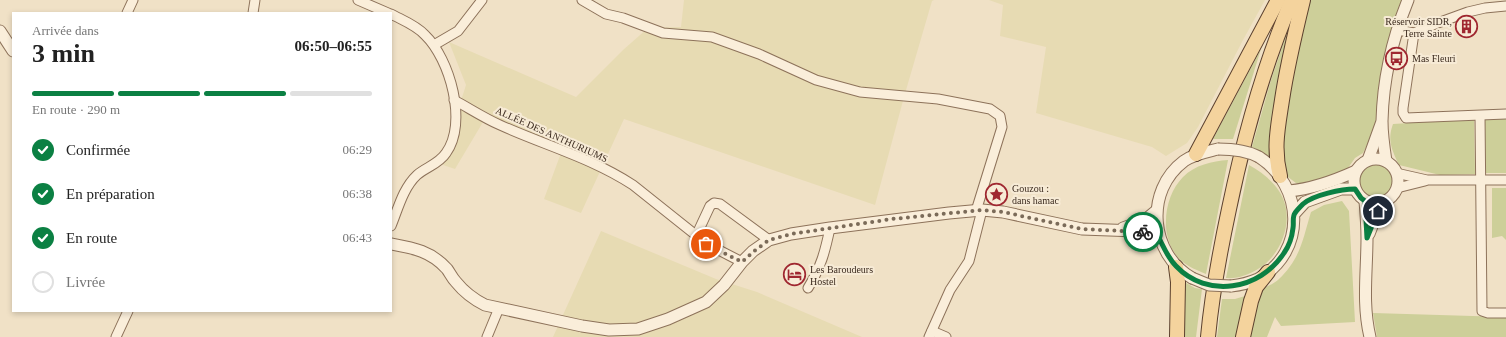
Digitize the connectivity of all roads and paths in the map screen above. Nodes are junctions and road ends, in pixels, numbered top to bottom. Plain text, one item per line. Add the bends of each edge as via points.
1 (133, 0) edge
2 (254, 0) edge
3 (358, 0) edge
4 (482, 0) edge
5 (582, 0) edge
6 (1278, 0) edge
7 (1292, 0) edge
8 (1303, 0) edge
9 (1408, 0) edge
10 (1506, 6) edge
11 (128, 12) edge
12 (253, 12) edge
13 (386, 12) edge
14 (392, 14) edge
15 (0, 30) edge
16 (1398, 30) junction
17 (1414, 33) junction
18 (434, 46) junction
19 (12, 49) edge
20 (454, 100) junction
21 (1506, 114) edge
22 (1480, 116) junction
23 (1382, 122) junction
24 (1196, 154) junction
25 (1368, 160) junction
26 (1386, 161) junction
27 (1356, 171) junction
28 (1396, 173) junction
29 (1280, 176) junction
30 (1427, 180) junction
31 (1481, 180) junction
32 (1506, 180) edge
33 (1397, 188) junction
34 (1355, 189) junction
35 (1289, 191) junction
36 (1365, 201) junction
37 (1381, 203) junction
38 (979, 211) junction
39 (1156, 211) junction
40 (1294, 214) junction
41 (392, 223) edge
42 (830, 228) junction
43 (1117, 230) junction
44 (696, 236) junction
45 (1159, 238) junction
46 (1367, 238) junction
47 (769, 240) junction
48 (392, 244) edge
49 (742, 262) junction
50 (1176, 267) junction
51 (1268, 272) junction
52 (808, 288) dead end
53 (499, 308) junction
54 (128, 312) edge
55 (1506, 313) edge
56 (931, 334) edge
57 (116, 337) edge
58 (487, 337) edge
59 (946, 337) edge
60 (1177, 337) edge
61 (1208, 337) edge
62 (1243, 337) edge
63 (1370, 337) edge

1 - 11 street
2 - 12 street
3 - 13 street
4 - 18 street via 458,31
5 - 38 street via 606,14 663,33 712,37 759,54 816,80 860,92 938,99 990,109 1000,116 1002,127
6 - 24 main road
7 - 61 main road via 1280,27 1256,99 1238,164 1216,275
8 - 29 main road via 1288,65 1275,141
9 - 16 street
10 - 17 street via 1468,12
14 - 18 street via 424,34
15 - 19 street
16 - 17 street
16 - 23 street via 1387,78
17 - 22 street via 1404,116 1410,119
18 - 20 street via 448,72
20 - 41 street via 456,120 446,153 407,185
20 - 44 street, ALLÉE DES ANTHURIUMS via 500,125 584,158 622,178
21 - 22 street
22 - 31 street
23 - 25 street
23 - 26 street
24 - 29 street, bridge via 1218,149 1248,152 1267,162
24 - 39 street via 1173,172 1165,183
25 - 26 street
25 - 27 street
26 - 28 street
27 - 34 street
27 - 35 street via 1306,189
28 - 30 street
28 - 33 street
29 - 35 street
30 - 31 street
30 - 33 street
31 - 32 street
31 - 55 street via 1482,311
33 - 37 street via 1388,200
34 - 36 street
34 - 40 street via 1342,189 1305,202
35 - 40 street
36 - 37 street
36 - 46 street
37 - 46 street
38 - 42 street
38 - 43 street via 1003,212 1082,229
38 - 56 street via 969,261 952,286
39 - 43 street via 1145,220
39 - 45 street
40 - 51 street via 1288,246
42 - 47 street
42 - 52 street via 824,257
43 - 45 street via 1137,231
44 - 47 street via 710,206 714,203 720,204
44 - 49 street, ALLÉE DES ANTHURIUMS via 713,248
45 - 50 street
46 - 63 street via 1365,299
47 - 49 street
48 - 53 street via 417,248 432,256 472,298 485,305
49 - 53 street via 724,285 706,302 638,329 609,330 582,326
50 - 51 street, bridge via 1209,285 1246,284
50 - 60 main road
51 - 62 main road via 1256,287 1250,301
53 - 58 street
54 - 57 street
56 - 59 street

